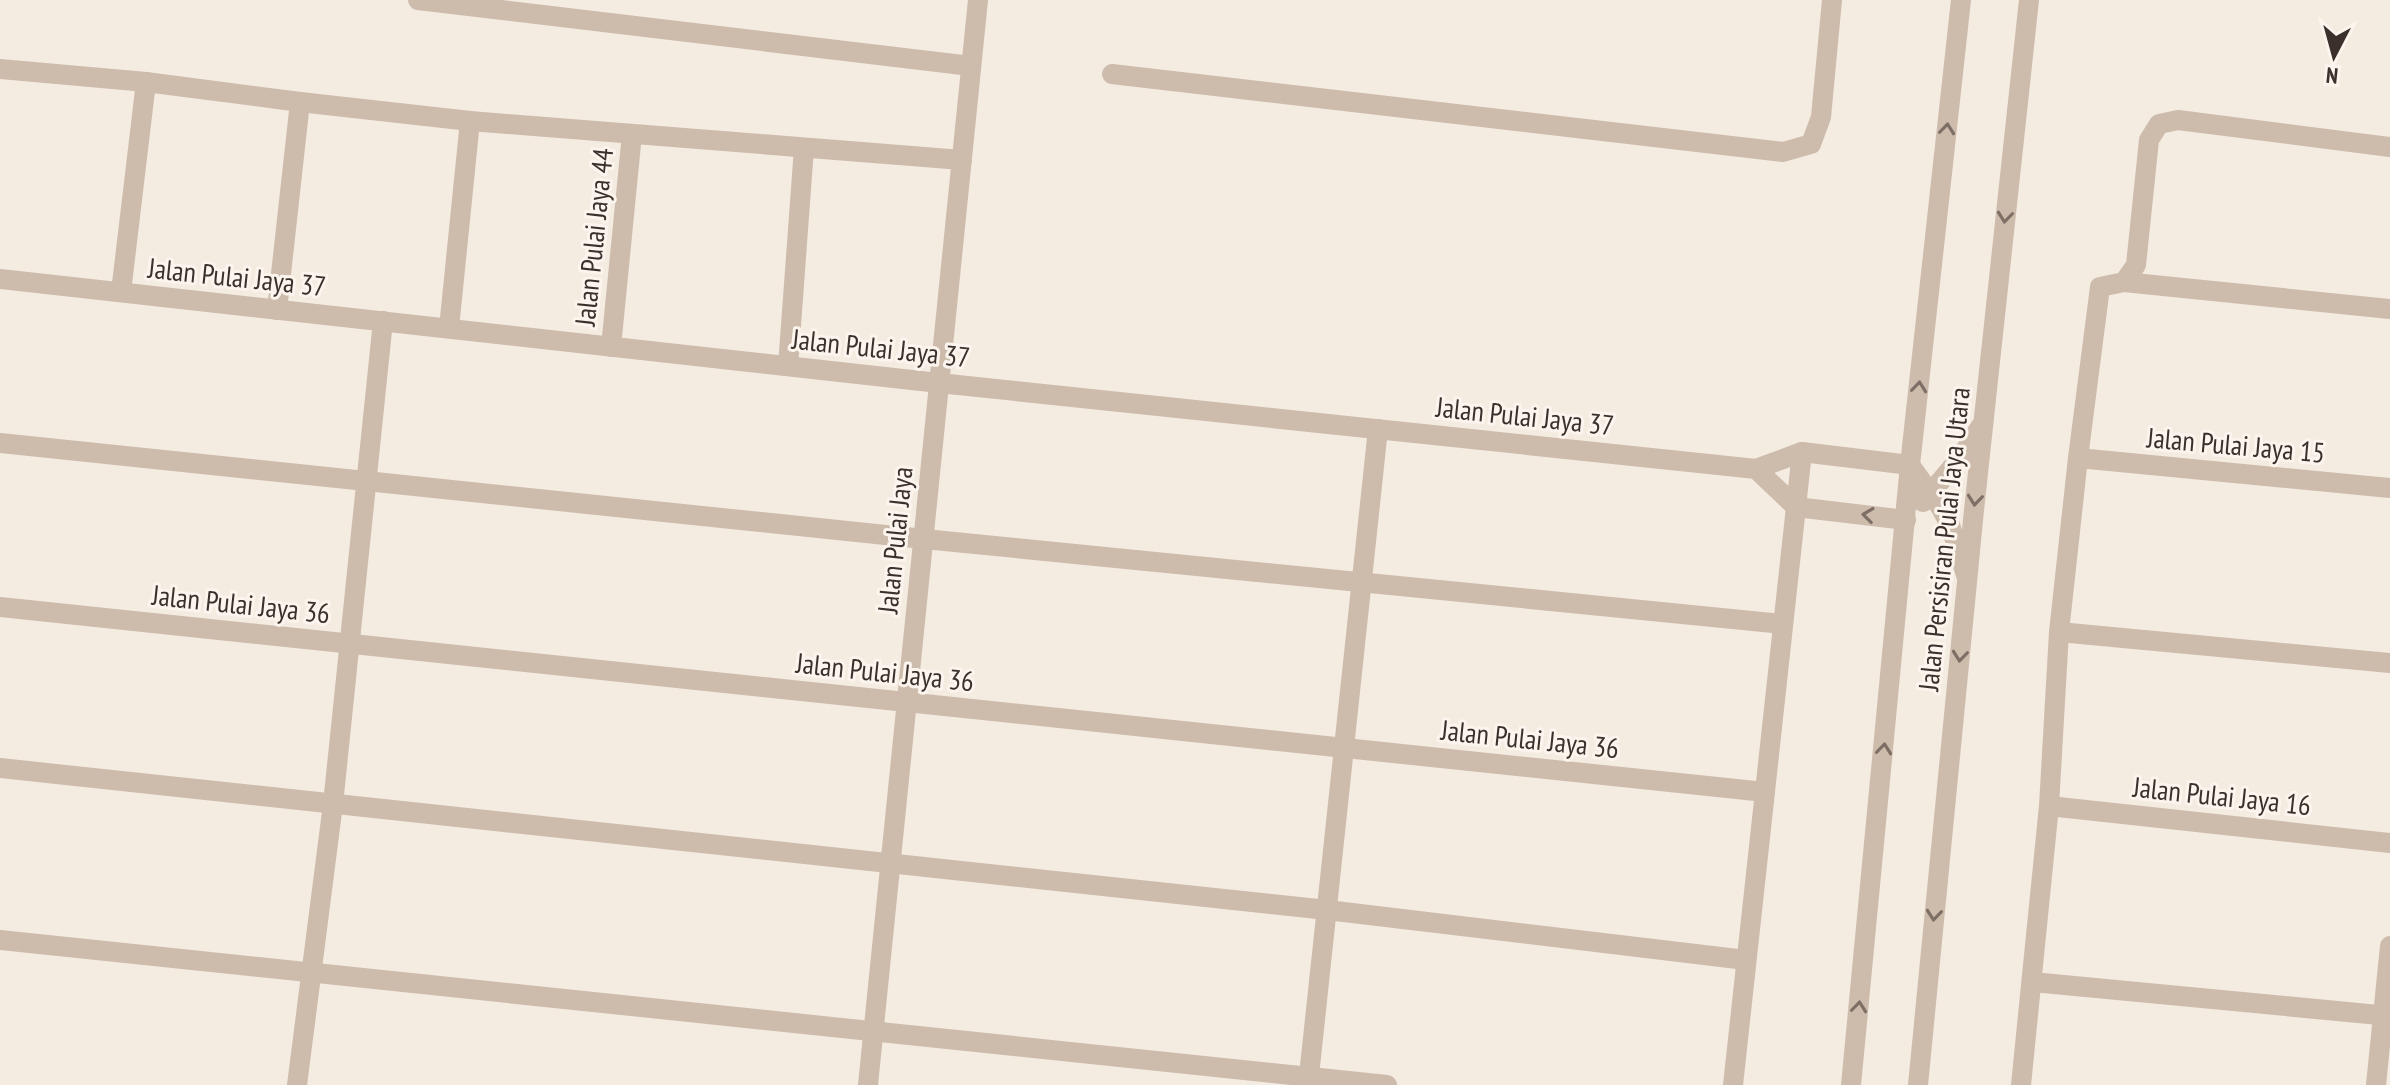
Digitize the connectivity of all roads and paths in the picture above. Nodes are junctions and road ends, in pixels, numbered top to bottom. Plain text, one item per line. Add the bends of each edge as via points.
1 (418, 0) edge
2 (978, 0) edge
3 (1832, 0) edge
4 (1961, 0) edge
5 (2029, 0) edge
6 (447, 2) edge
7 (971, 66) junction
8 (0, 69) edge
9 (1112, 74) dead end
10 (146, 82) junction
11 (300, 102) junction
12 (470, 121) junction
13 (632, 134) junction
14 (2390, 147) edge
15 (804, 148) junction
16 (962, 160) junction
17 (0, 279) edge
18 (2124, 282) junction
19 (121, 292) junction
20 (2390, 309) edge
21 (277, 310) junction
22 (383, 321) junction
23 (449, 328) junction
24 (611, 347) junction
25 (788, 366) junction
26 (939, 383) junction
27 (1983, 423) junction
28 (1378, 429) junction
29 (0, 443) edge
30 (1802, 452) junction
31 (2078, 458) junction
32 (1910, 465) junction
33 (1756, 469) junction
34 (366, 481) junction
35 (2390, 488) edge
36 (1931, 492) junction
37 (1796, 507) junction
38 (1906, 520) junction
39 (924, 539) junction
40 (1967, 578) junction
41 (1362, 582) junction
42 (0, 607) edge
43 (1783, 624) junction
44 (2059, 632) junction
45 (349, 644) junction
46 (2390, 663) edge
47 (907, 702) junction
48 (1344, 748) junction
49 (0, 768) edge
50 (1765, 792) junction
51 (333, 804) junction
52 (2049, 806) junction
53 (2390, 843) edge
54 (891, 864) junction
55 (1327, 910) junction
56 (0, 940) edge
57 (2390, 946) edge
58 (1746, 960) junction
59 (311, 974) junction
60 (2032, 982) junction
61 (2387, 1016) edge
62 (874, 1032) junction
63 (1309, 1081) edge
64 (297, 1085) edge
65 (868, 1085) edge
66 (1387, 1085) edge
67 (1733, 1085) edge
68 (1851, 1085) edge
69 (1918, 1085) edge
70 (2021, 1085) edge
71 (2376, 1085) edge

1 - 6 street
2 - 7 street, Jalan Pulai Jaya
3 - 9 street via 1821,117 1811,144 1783,152
32 -> 4 street, Jalan Persisiran Pulai Jaya Utara
5 -> 27 street, Jalan Persisiran Pulai Jaya Utara
6 - 7 street
7 - 16 street, Jalan Pulai Jaya
8 - 10 street
10 - 11 street
10 - 19 street
11 - 12 street
11 - 21 street
12 - 13 street
12 - 23 street
13 - 15 street
13 - 24 street, Jalan Pulai Jaya 44
14 - 18 street via 2178,120 2159,124 2149,140 2136,265
15 - 16 street
15 - 25 street
16 - 26 street, Jalan Pulai Jaya
17 - 19 street, Jalan Pulai Jaya 37
18 - 20 street
18 - 31 street via 2100,287
19 - 21 street, Jalan Pulai Jaya 37
21 - 22 street, Jalan Pulai Jaya 37
22 - 23 street, Jalan Pulai Jaya 37
22 - 34 street
23 - 24 street, Jalan Pulai Jaya 37
24 - 25 street, Jalan Pulai Jaya 37
25 - 26 street, Jalan Pulai Jaya 37
26 - 28 street, Jalan Pulai Jaya 37
26 - 39 street, Jalan Pulai Jaya
27 - 36 street
27 -> 40 street, Jalan Persisiran Pulai Jaya Utara
28 - 33 street, Jalan Pulai Jaya 37
28 - 41 street
29 - 34 street
30 - 32 street
30 - 33 street
30 - 37 street
31 - 35 street, Jalan Pulai Jaya 15
31 - 44 street
32 - 36 street
32 - 38 street, Jalan Persisiran Pulai Jaya Utara
33 - 37 street
34 - 39 street
34 - 45 street
36 - 38 street
36 - 40 street via 1950,525
38 -> 37 street
37 - 43 street
68 -> 38 street, Jalan Persisiran Pulai Jaya Utara
39 - 41 street
39 - 47 street, Jalan Pulai Jaya
40 -> 69 street, Jalan Persisiran Pulai Jaya Utara
41 - 43 street
41 - 48 street
42 - 45 street, Jalan Pulai Jaya 36
43 - 50 street
44 - 46 street
44 - 52 street
45 - 47 street, Jalan Pulai Jaya 36
45 - 51 street
47 - 48 street, Jalan Pulai Jaya 36
47 - 54 street, Jalan Pulai Jaya
48 - 50 street, Jalan Pulai Jaya 36
48 - 55 street
49 - 51 street
50 - 58 street
51 - 54 street
51 - 59 street
52 - 53 street, Jalan Pulai Jaya 16
52 - 60 street
54 - 55 street
54 - 62 street, Jalan Pulai Jaya
55 - 58 street
55 - 63 street
56 - 59 street
57 - 61 street
58 - 67 street
59 - 62 street
59 - 64 street
60 - 61 street
60 - 70 street
61 - 71 street
62 - 63 street
62 - 65 street, Jalan Pulai Jaya
63 - 66 street

